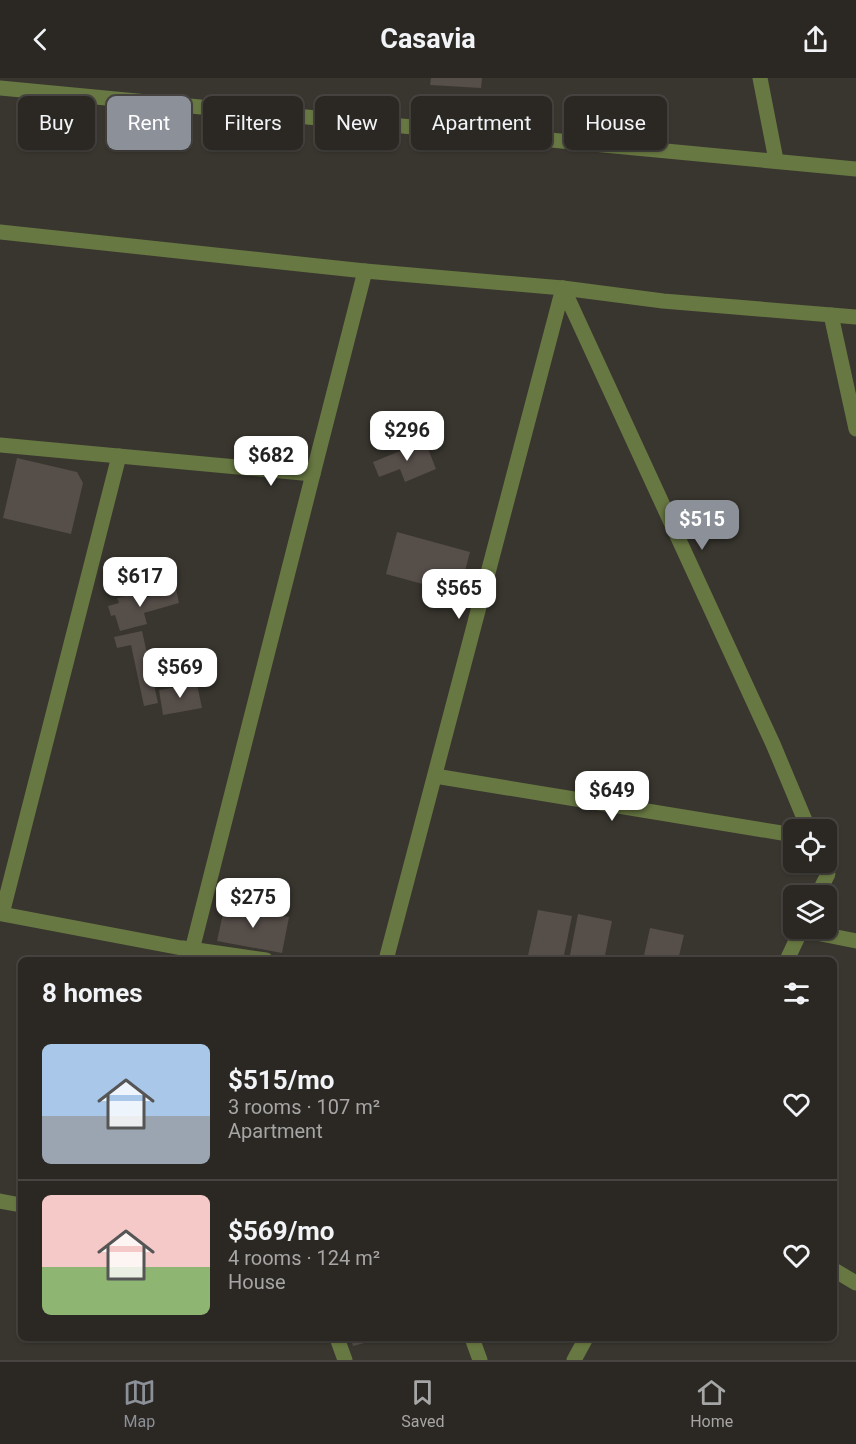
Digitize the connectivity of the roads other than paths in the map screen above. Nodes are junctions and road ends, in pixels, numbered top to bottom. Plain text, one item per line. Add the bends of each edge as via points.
1 (760, 78) edge
2 (0, 88) edge
3 (776, 160) junction
4 (856, 169) edge
5 (0, 232) edge
6 (365, 271) junction
7 (563, 288) junction
8 (831, 315) junction
9 (856, 317) edge
10 (856, 429) edge
11 (0, 445) edge
12 (119, 456) junction
13 (313, 474) junction
14 (435, 776) junction
15 (804, 819) edge
16 (783, 833) edge
17 (1, 918) edge
18 (837, 937) edge
19 (797, 939) edge
20 (856, 941) edge
21 (188, 949) junction
22 (245, 957) edge
23 (387, 957) edge
24 (788, 957) edge
25 (0, 1201) edge
26 (18, 1204) edge
27 (837, 1272) edge
28 (856, 1284) edge
29 (338, 1341) edge
30 (473, 1341) edge
31 (584, 1341) edge
32 (345, 1360) edge
33 (480, 1360) edge
34 (574, 1360) edge

1 - 3 street
2 - 3 street
3 - 4 street
5 - 6 street
6 - 7 street
6 - 13 street
7 - 8 street
7 - 14 street
7 - 15 street
8 - 9 street
8 - 10 street
11 - 12 street
12 - 13 street
12 - 17 street
13 - 21 street
14 - 16 street
14 - 23 street
17 - 21 street
18 - 20 street
19 - 24 street
21 - 22 street
25 - 26 street
27 - 28 street
29 - 32 street
30 - 33 street
31 - 34 street

